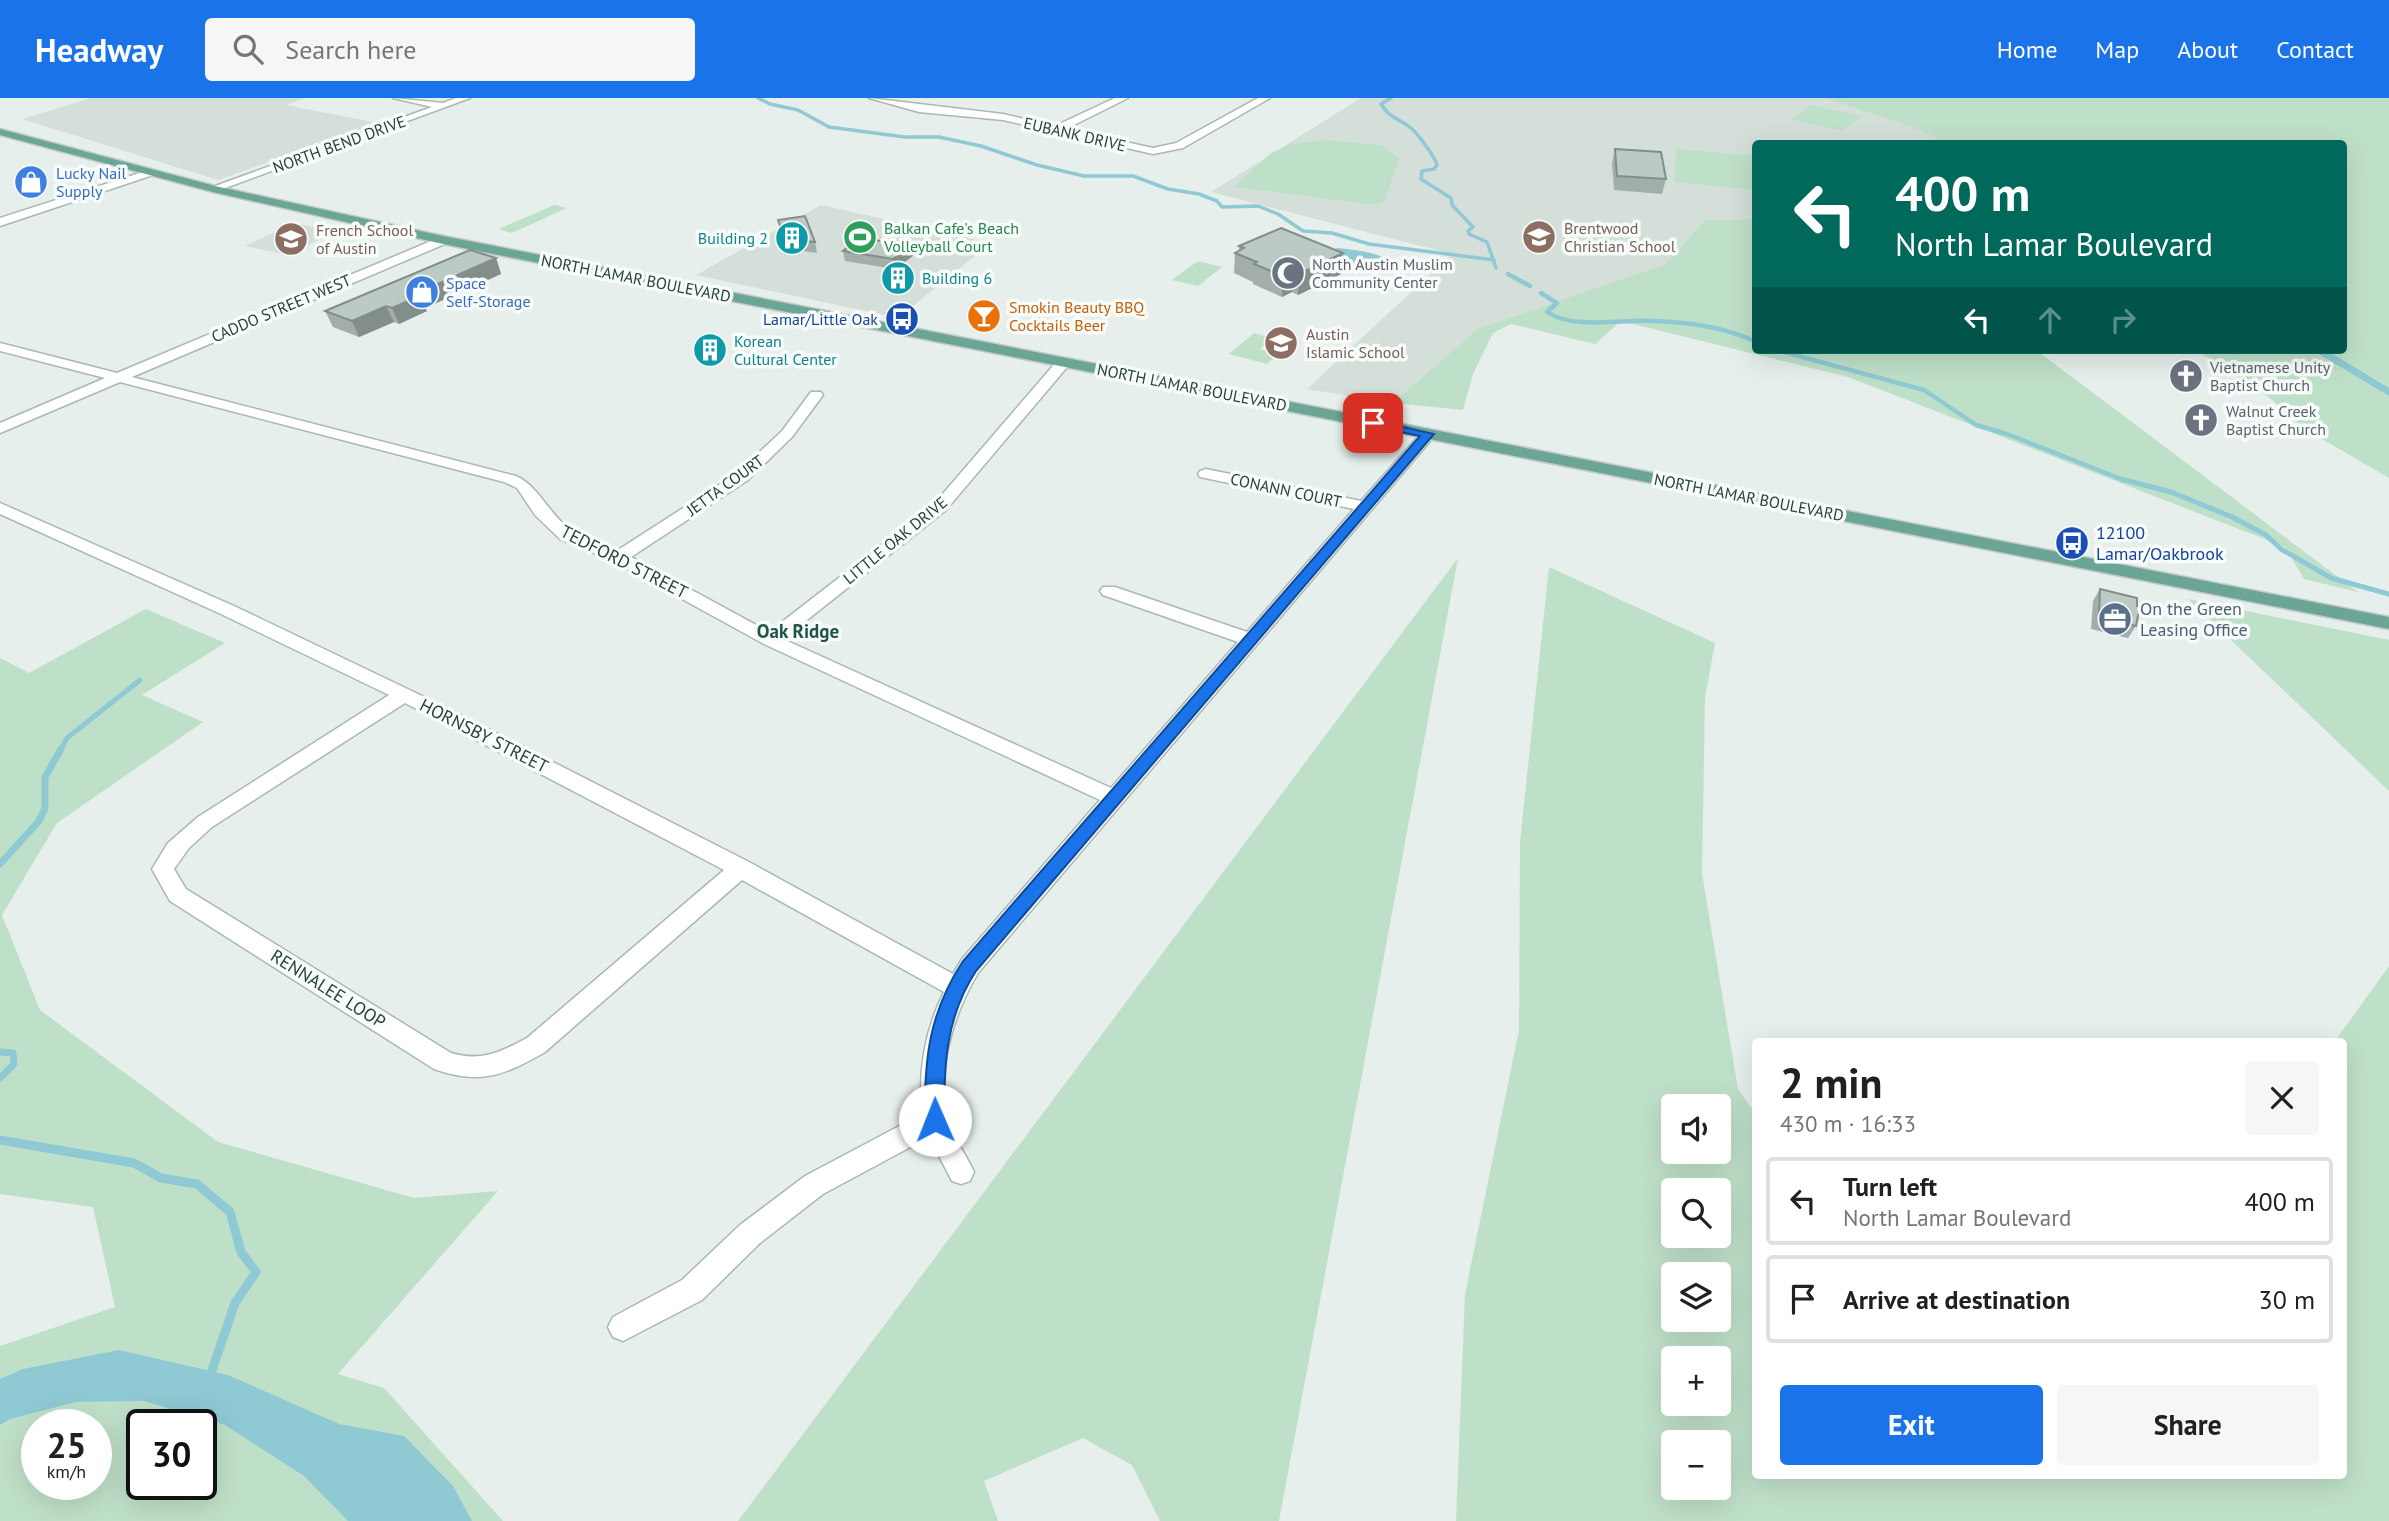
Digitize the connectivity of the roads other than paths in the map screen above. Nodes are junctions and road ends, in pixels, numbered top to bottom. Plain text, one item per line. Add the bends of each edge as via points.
1 (398, 98) edge
2 (465, 98) edge
3 (874, 98) edge
4 (1123, 98) edge
5 (1265, 98) edge
6 (977, 101) dead end
7 (444, 106) junction
8 (959, 111) junction
9 (1056, 130) junction
10 (0, 132) edge
11 (149, 173) junction
12 (213, 190) junction
13 (4, 221) edge
14 (443, 240) junction
15 (0, 347) edge
16 (1063, 363) junction
17 (118, 377) junction
18 (816, 396) dead end
19 (0, 428) edge
20 (1428, 434) junction
21 (1206, 474) dead end
22 (1367, 507) junction
23 (0, 508) edge
24 (619, 557) junction
25 (1109, 591) dead end
26 (2389, 623) edge
27 (770, 640) junction
28 (1251, 640) junction
29 (403, 695) junction
30 (1115, 799) junction
31 (741, 868) junction
32 (956, 987) junction
33 (935, 1120) junction
34 (961, 1172) dead end
35 (623, 1327) dead end

1 - 7 street
2 - 7 street, NORTH BEND DRIVE
3 - 8 street, EUBANK DRIVE via 911,108
4 - 9 street
5 - 9 street, EUBANK DRIVE via 1166,149 1139,149
6 - 8 street
7 - 12 street, NORTH BEND DRIVE
8 - 9 street, EUBANK DRIVE
10 - 11 main road, NORTH LAMAR BOULEVARD
11 - 12 main road, NORTH LAMAR BOULEVARD
11 - 13 street
12 - 14 main road, NORTH LAMAR BOULEVARD
14 - 16 main road, NORTH LAMAR BOULEVARD
14 - 17 street, CADDO STREET WEST
15 - 17 street, TEDFORD STREET
16 - 20 main road, NORTH LAMAR BOULEVARD
16 - 27 street, LITTLE OAK DRIVE via 940,507
17 - 19 street, CADDO STREET WEST
17 - 24 street, TEDFORD STREET via 510,479 523,485 541,512 566,535
18 - 24 street, JETTA COURT via 787,434 742,477
20 - 22 street
20 - 26 main road, NORTH LAMAR BOULEVARD
21 - 22 street, CONANN COURT
22 - 28 street
23 - 29 street, HORNSBY STREET
24 - 27 street, TEDFORD STREET
25 - 28 street
27 - 30 street, TEDFORD STREET
28 - 30 street
29 - 31 street, HORNSBY STREET
29 - 31 street, RENNALEE LOOP via 205,822 183,839 163,869 178,895 443,1061 462,1069 484,1069 536,1045
30 - 32 street
31 - 32 street, HORNSBY STREET
32 - 33 street via 941,1025 934,1076
33 - 34 street
33 - 35 street via 814,1185 750,1234 692,1290

